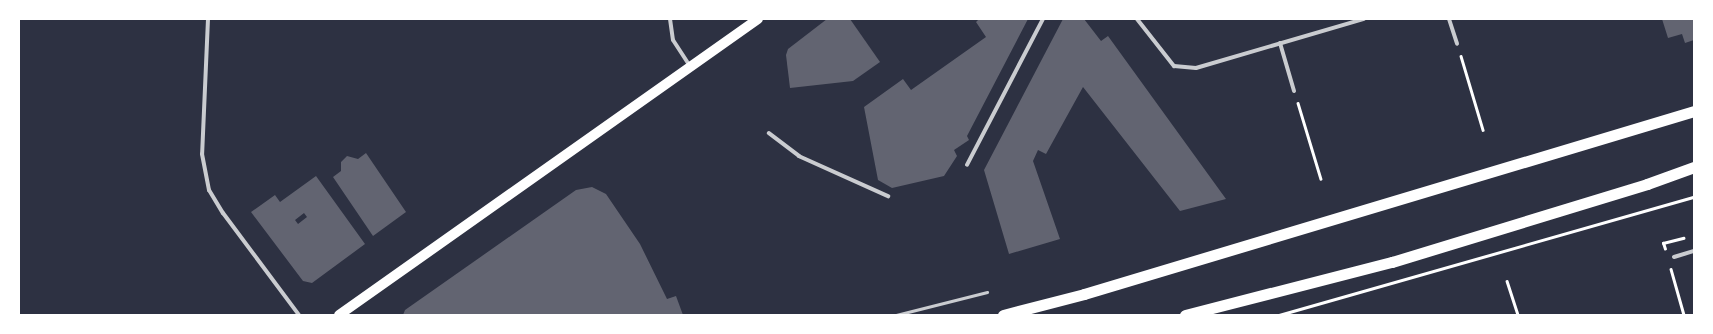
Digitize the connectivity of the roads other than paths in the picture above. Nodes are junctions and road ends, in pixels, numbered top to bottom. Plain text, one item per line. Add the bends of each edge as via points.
1 (208, 19) edge
2 (670, 19) edge
3 (758, 19) edge
4 (1043, 19) edge
5 (1137, 19) edge
6 (1364, 19) edge
7 (1449, 19) edge
8 (1280, 43) junction
9 (1457, 44) road end
10 (690, 66) junction
11 (1294, 92) road end
12 (1694, 111) edge
13 (769, 133) dead end
14 (967, 165) dead end
15 (1694, 167) edge
16 (888, 196) dead end
17 (1694, 251) edge
18 (1674, 257) dead end
19 (987, 292) dead end
20 (1084, 294) junction
21 (299, 315) edge
22 (339, 315) edge
23 (896, 315) edge
24 (1003, 315) edge
25 (1032, 315) edge
26 (1185, 315) edge

1 - 21 street via 202,154 209,190 223,213
2 - 10 street via 673,40
3 - 10 main road
4 - 14 street
5 - 8 street via 1174,66 1196,68
6 - 8 street
7 - 9 street
8 - 11 street
10 - 22 main road
12 - 20 highway
13 - 16 street via 799,156
15 - 26 highway via 1647,184 1392,262
17 - 18 street
19 - 23 lane
20 - 24 highway
20 - 25 highway

